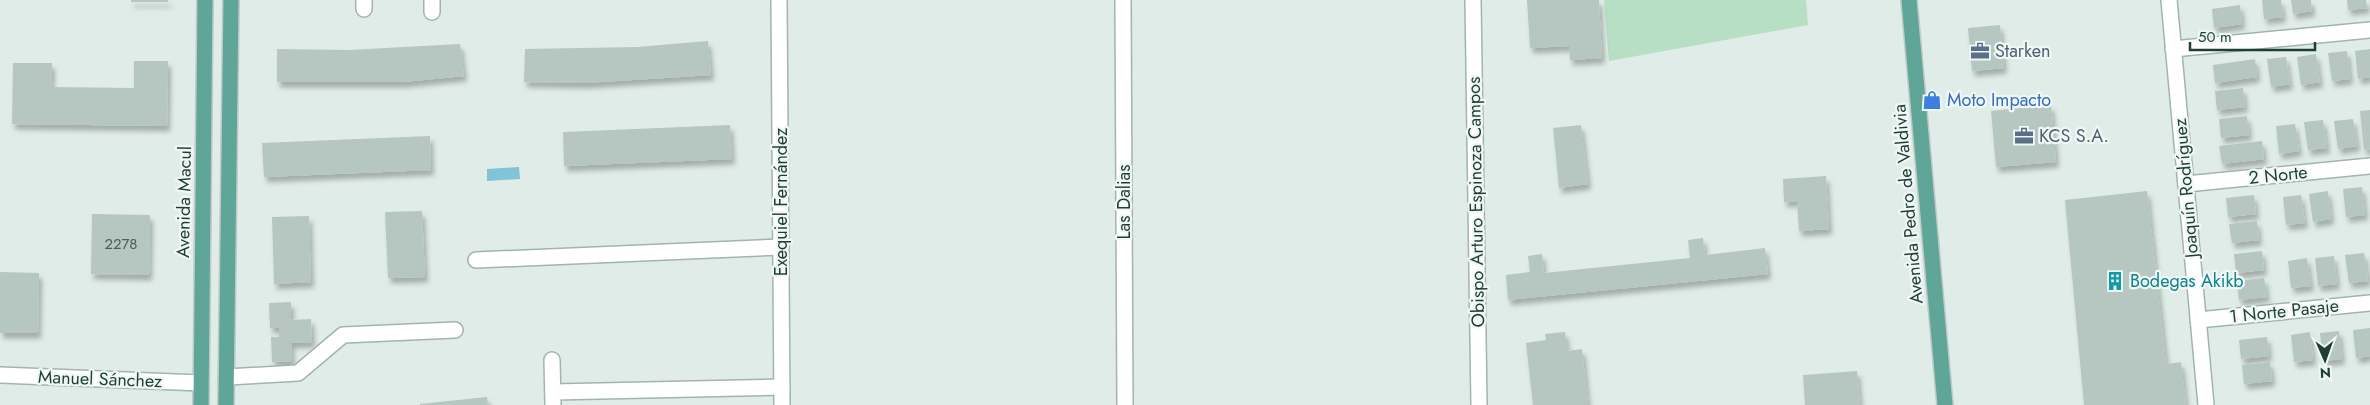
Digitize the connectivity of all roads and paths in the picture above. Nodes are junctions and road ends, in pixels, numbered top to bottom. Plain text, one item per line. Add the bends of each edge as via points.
1 (205, 0) edge
2 (231, 0) edge
3 (779, 0) edge
4 (1123, 0) edge
5 (1473, 0) edge
6 (1909, 0) edge
7 (2169, 0) edge
8 (2370, 30) edge
9 (2173, 49) junction
10 (2370, 166) edge
11 (2186, 184) junction
12 (781, 247) junction
13 (476, 260) dead end
14 (2370, 303) edge
15 (2198, 320) junction
16 (455, 330) dead end
17 (552, 360) dead end
18 (0, 375) edge
19 (227, 377) junction
20 (201, 383) junction
21 (782, 387) junction
22 (553, 399) edge
23 (201, 405) edge
24 (226, 405) edge
25 (782, 405) edge
26 (1125, 405) edge
27 (1478, 405) edge
28 (1945, 405) edge
29 (2206, 405) edge

1 - 20 main road, Avenida Macul
2 - 19 main road
3 - 12 street, Exequiel Fernández
4 - 26 street, Las Dalias
5 - 27 street, Obispo Arturo Espinoza Campos
6 - 28 main road, Avenida Pedro de Valdivia
7 - 9 street, Joaquín Rodríguez
8 - 9 street
9 - 11 street, Joaquín Rodríguez
10 - 11 street, 2 Norte
11 - 15 street, Joaquín Rodríguez
12 - 13 street
12 - 21 street, Exequiel Fernández
14 - 15 street, 1 Norte Pasaje
15 - 29 street, Joaquín Rodríguez
16 - 19 street via 343,335 298,373
17 - 22 street
18 - 20 street, Manuel Sánchez
19 - 24 main road
20 - 23 main road, Avenida Macul
21 - 22 street
21 - 25 street, Exequiel Fernández

